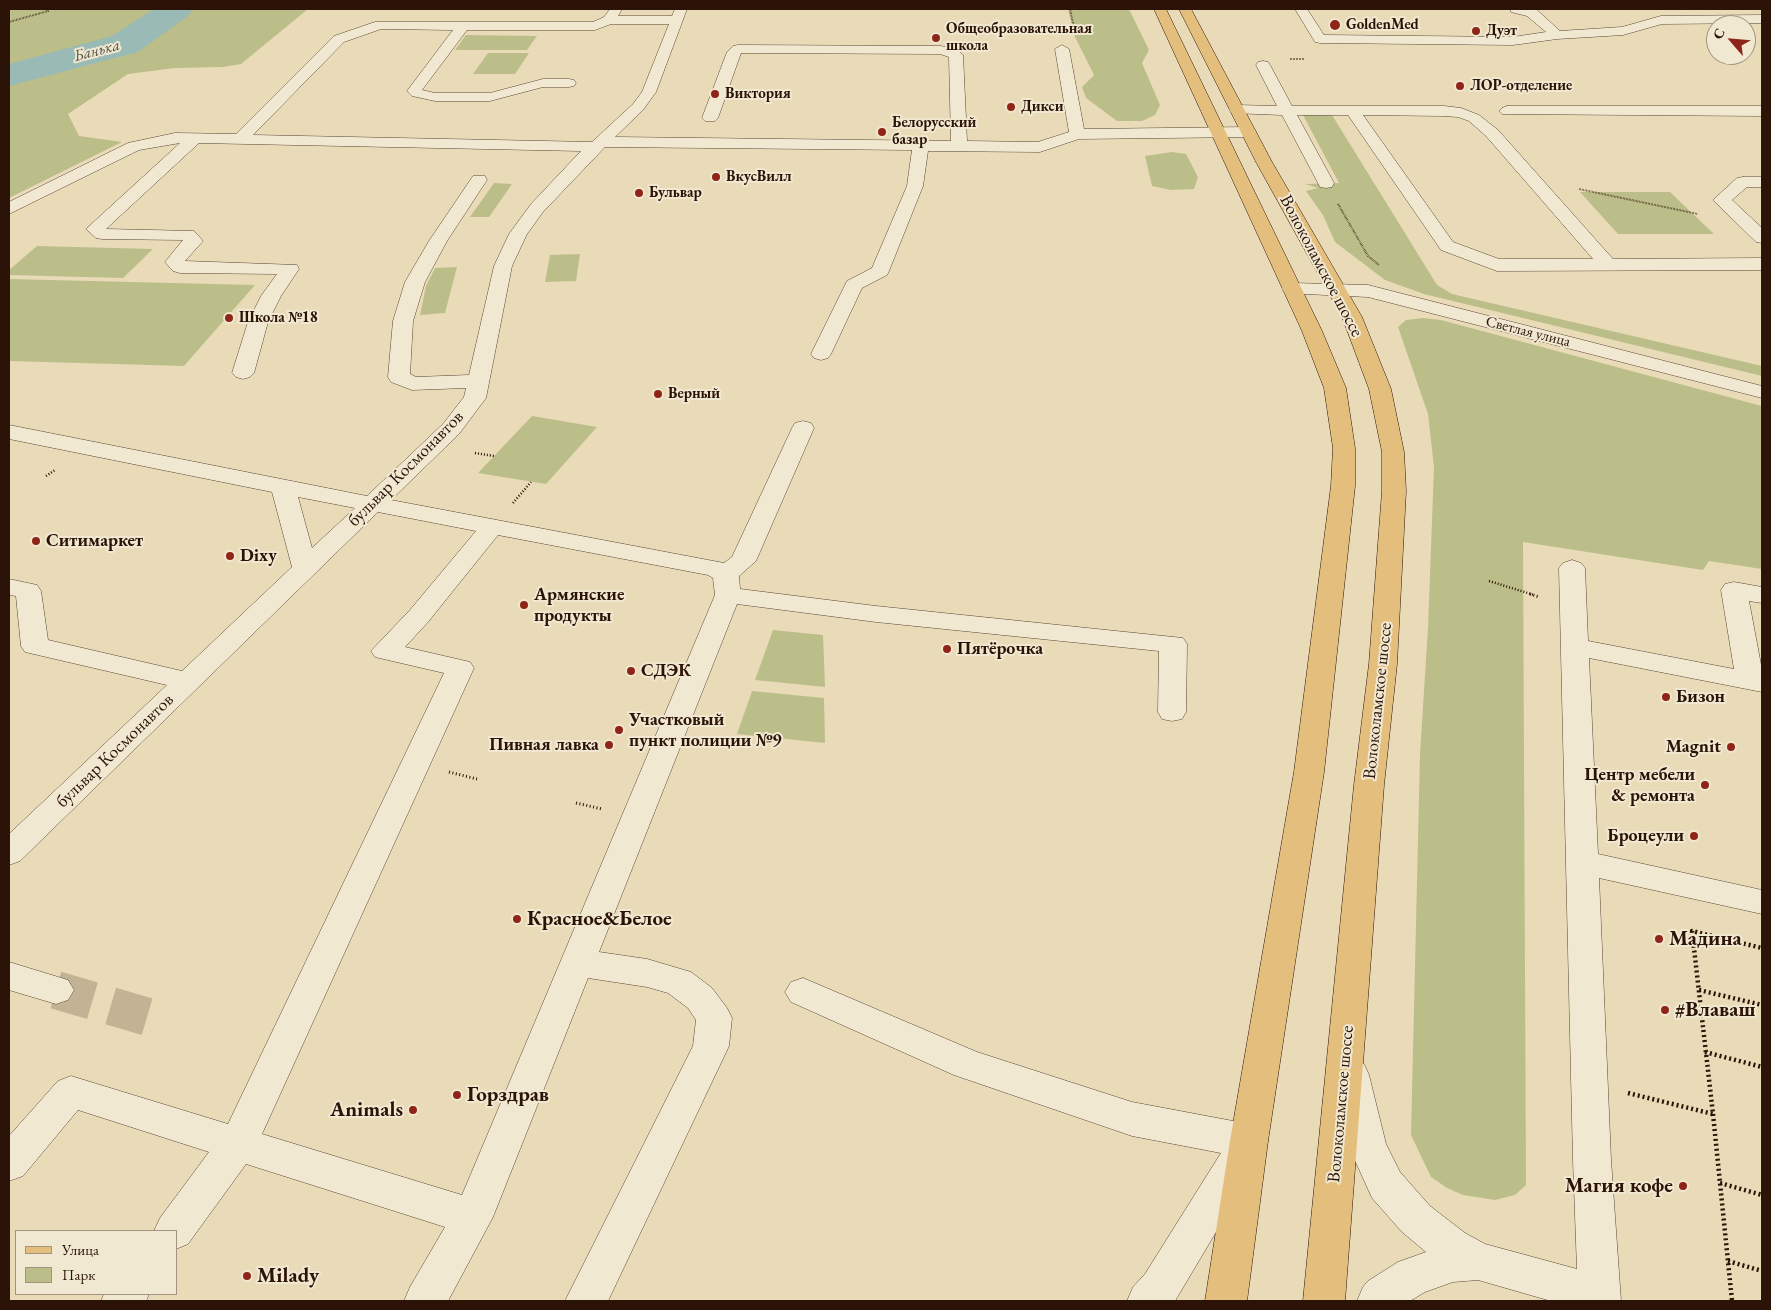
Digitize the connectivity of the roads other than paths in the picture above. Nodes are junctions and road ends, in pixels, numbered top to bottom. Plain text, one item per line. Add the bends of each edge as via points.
1 (1160, 9) edge
2 (1185, 9) edge
3 (1301, 9) edge
4 (1516, 9) edge
5 (612, 14) edge
6 (1630, 14) dead end
7 (679, 15) edge
8 (1762, 19) edge
9 (1643, 24) junction
10 (463, 26) junction
11 (1557, 34) junction
12 (1062, 49) dead end
13 (1263, 65) dead end
14 (569, 83) dead end
15 (1237, 110) junction
16 (1286, 110) junction
17 (1352, 110) junction
18 (1507, 111) dead end
19 (1762, 111) edge
20 (710, 118) dead end
21 (1219, 132) junction
22 (1248, 132) junction
23 (1077, 134) junction
24 (195, 138) junction
25 (240, 139) junction
26 (598, 145) junction
27 (921, 146) junction
28 (959, 146) junction
29 (479, 180) dead end
30 (1762, 182) edge
31 (1326, 183) dead end
32 (9, 209) edge
33 (1762, 238) edge
34 (1762, 247) edge
35 (1594, 248) junction
36 (1762, 264) edge
37 (1608, 265) junction
38 (1292, 289) junction
39 (1338, 289) junction
40 (821, 354) dead end
41 (243, 373) dead end
42 (479, 382) junction
43 (1762, 392) edge
44 (802, 428) dead end
45 (9, 432) edge
46 (283, 487) junction
47 (372, 504) junction
48 (502, 515) junction
49 (305, 568) junction
50 (1572, 568) dead end
51 (727, 584) junction
52 (9, 587) edge
53 (1762, 595) edge
54 (1574, 648) junction
55 (188, 681) junction
56 (1756, 681) edge
57 (1172, 712) dead end
58 (9, 853) edge
59 (1582, 862) junction
60 (1762, 902) edge
61 (577, 963) junction
62 (9, 976) edge
63 (56, 990) tunnel mouth
64 (803, 992) dead end
65 (1346, 1054) junction
66 (1249, 1141) junction
67 (238, 1144) junction
68 (9, 1164) edge
69 (473, 1217) junction
70 (175, 1230) edge
71 (1478, 1261) junction
72 (1600, 1298) edge
73 (425, 1301) edge
74 (586, 1301) edge
75 (1148, 1301) edge
76 (1226, 1301) edge
77 (1324, 1301) edge
78 (1378, 1301) edge

1 - 21 main road, Волоколамское шоссе
2 - 15 main road, Волоколамское шоссе
3 - 11 street via 1320,39 1513,41
4 - 11 street via 1532,13
5 - 7 street
5 - 10 street via 595,26
6 - 9 street
7 - 26 street, бульвар Космонавтов via 649,92
8 - 9 street via 1682,18
9 - 11 street via 1623,31
10 - 14 street via 415,88 417,94 490,97 543,83
10 - 25 street via 403,20 340,39
12 - 23 street
13 - 16 street
15 - 16 street
15 - 22 main road, Волоколамское шоссе
16 - 17 street
16 - 31 street
17 - 35 street via 1444,111 1474,118 1492,133
17 - 37 street via 1447,246 1497,265
18 - 19 street
20 - 28 street via 734,52 738,49 940,50 956,54
21 - 22 street
21 - 23 street
21 - 38 main road, Волоколамское шоссе
22 - 39 main road, Волоколамское шоссе
23 - 28 street via 1040,148
24 - 25 street
24 - 32 street via 175,138 134,146
24 - 41 street via 95,229 102,234 188,235 194,241 174,262 180,267 290,269 258,322
25 - 26 street
26 - 27 street
26 - 42 street, бульвар Космонавтов via 537,208 513,243 503,266
27 - 28 street
27 - 40 street via 915,186 880,271 854,285
29 - 42 street via 415,282 403,321 398,377 412,384
30 - 33 street via 1743,182 1722,200
34 - 35 street
35 - 37 street
36 - 37 street
38 - 39 street, Светлая улица
38 - 66 main road, Волоколамское шоссе via 1335,388 1344,448 1343,486 1309,772
39 - 43 street, Светлая улица via 1368,290
39 - 65 main road, Волоколамское шоссе via 1359,332 1380,390 1393,452 1394,491 1383,664
42 - 47 street, бульвар Космонавтов via 476,398 451,429
44 - 51 street via 743,561
45 - 46 street
46 - 47 street
46 - 49 street
47 - 48 street
47 - 49 street, бульвар Космонавтов
48 - 51 street via 714,569
48 - 67 street via 419,616 385,651 460,668
49 - 55 street, бульвар Космонавтов
50 - 54 street
51 - 57 street via 876,614 1173,644
51 - 61 street
52 - 55 street via 28,591 35,646
53 - 56 street via 1734,590
54 - 56 street
54 - 59 street
55 - 58 street, бульвар Космонавтов
59 - 60 street
59 - 72 street
61 - 69 street
61 - 74 street via 647,973 679,982 700,998 714,1018 711,1046
62 - 63 street
64 - 66 street via 967,1064 1132,1119
65 - 71 street via 1367,1145 1386,1185 1416,1219 1451,1247
65 - 77 main road, Волоколамское шоссе
66 - 75 street via 1160,1288
66 - 76 main road, Волоколамское шоссе
67 - 68 street via 71,1092
67 - 69 street
67 - 70 street
69 - 73 street
71 - 72 street
71 - 78 street via 1453,1263 1413,1276

